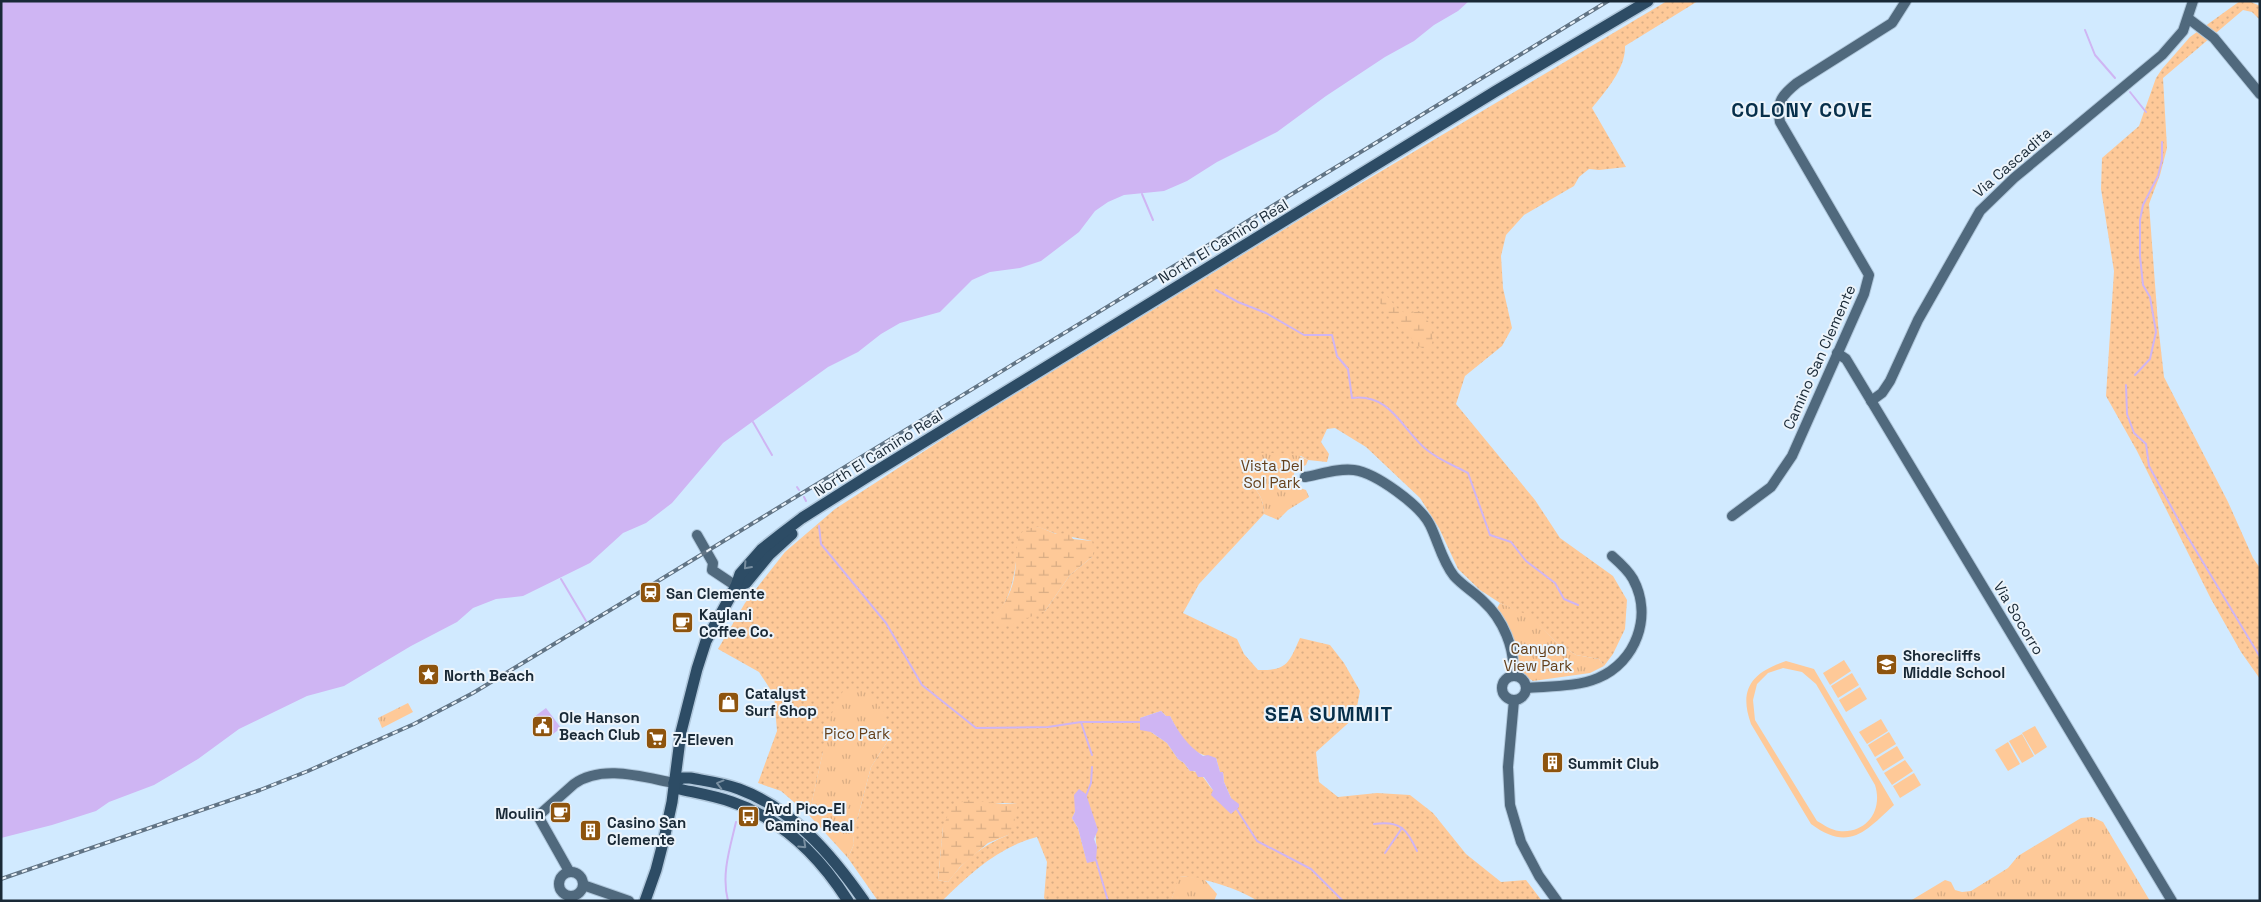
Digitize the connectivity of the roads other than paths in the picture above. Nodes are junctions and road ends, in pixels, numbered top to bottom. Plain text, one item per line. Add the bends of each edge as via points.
1 (1648, 1) edge
2 (1906, 1) edge
3 (2193, 1) edge
4 (2189, 19) junction
5 (2260, 94) edge
6 (1837, 353) junction
7 (1871, 401) junction
8 (1305, 476) dead end
9 (1732, 516) dead end
10 (697, 535) dead end
11 (1612, 556) dead end
12 (736, 586) junction
13 (1512, 676) junction
14 (1526, 688) junction
15 (1514, 700) junction
16 (674, 783) junction
17 (569, 871) junction
18 (583, 885) junction
19 (561, 897) edge
20 (1557, 899) edge
21 (629, 901) edge
22 (645, 901) edge
23 (848, 901) edge
24 (864, 901) edge
25 (2172, 901) edge

1 - 12 main road, North El Camino Real via 802,518 762,549 740,574
2 - 6 street, Camino San Clemente via 1892,23 1797,83 1780,99 1780,122 1869,275 1864,294
3 - 4 street, Via Cascadita
4 - 5 street via 2214,38
4 - 7 street, Via Cascadita via 2162,55 2014,178 1980,211 1918,320 1890,381
6 - 7 street, Via Socorro via 1846,359
6 - 9 street, Camino San Clemente via 1792,456 1772,487
7 - 25 street, Via Socorro
8 - 13 street via 1344,470 1362,472 1418,509 1430,525 1450,570 1498,620 1511,652
10 - 12 street via 713,564 712,570
11 - 14 street via 1633,580 1641,602 1641,626 1631,651 1616,667 1597,679
12 - 16 main road, North El Camino Real via 706,641 681,732
13 - 14 street via 1522,679
13 - 15 street via 1505,680 1502,690 1505,696
14 - 15 street via 1522,697
15 - 20 street via 1508,766 1510,805 1521,842 1539,876
16 - 17 street via 610,773 580,780 538,816
16 - 22 main road, North El Camino Real via 656,870
16 -> 23 main road via 680,789 732,802 776,823 818,860
24 -> 16 main road via 828,853 785,814 738,789 690,778
17 - 18 street via 582,878
17 - 19 street via 559,880
18 - 19 street via 576,894
18 - 21 street

